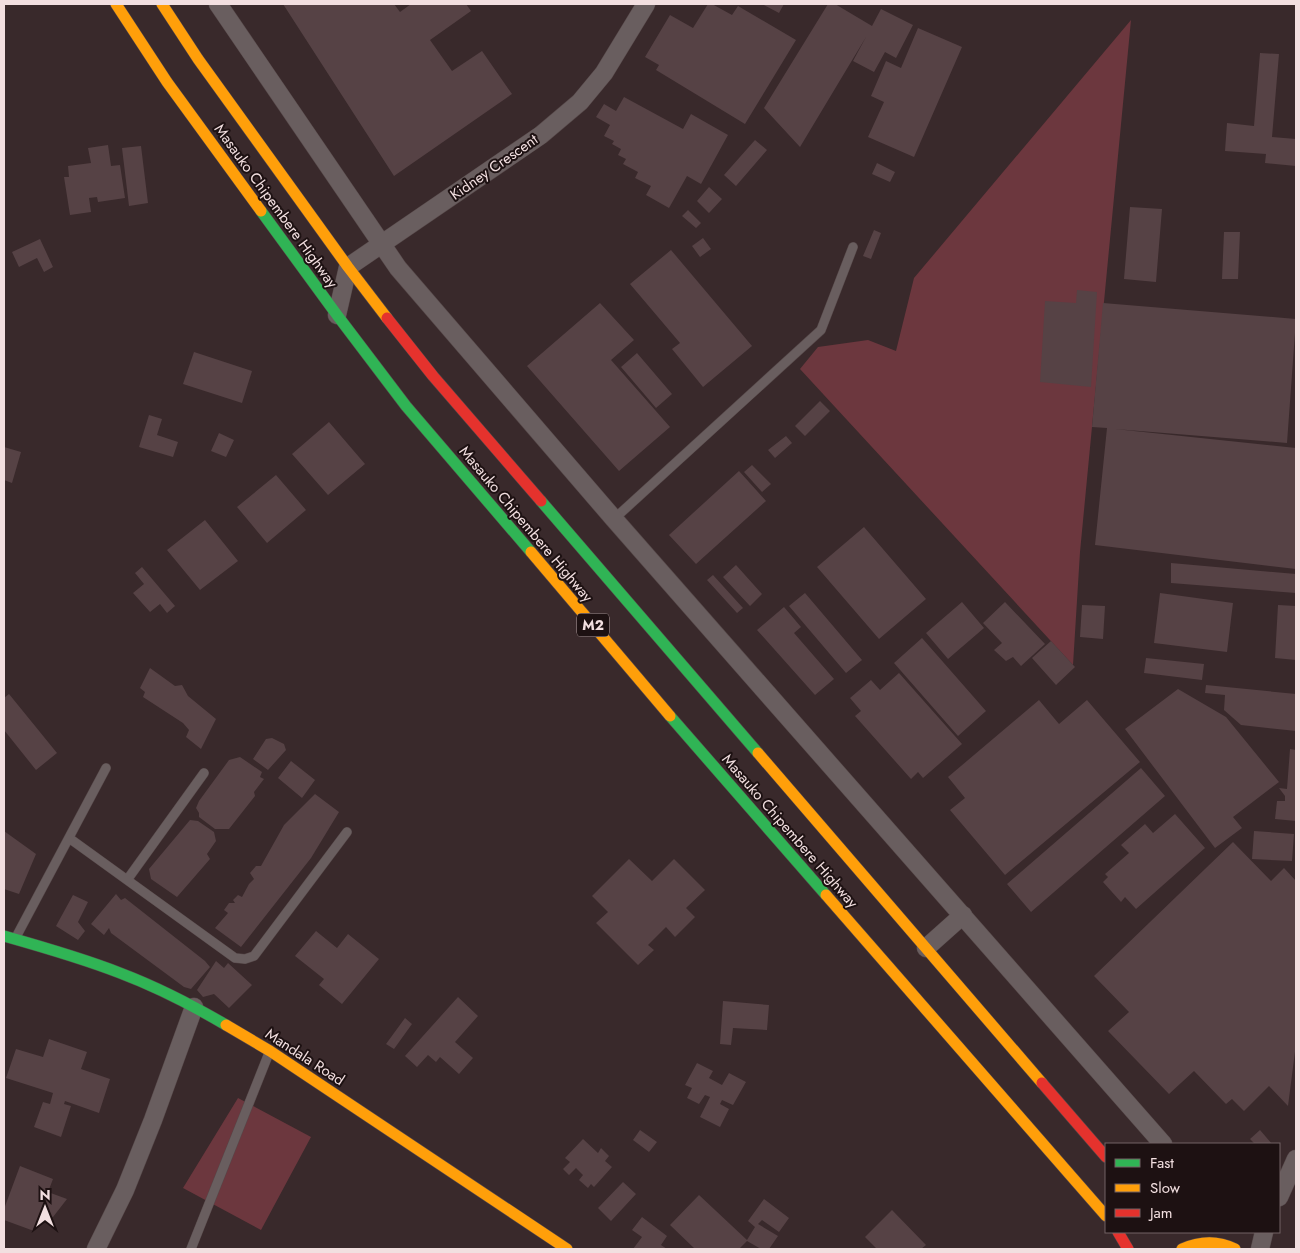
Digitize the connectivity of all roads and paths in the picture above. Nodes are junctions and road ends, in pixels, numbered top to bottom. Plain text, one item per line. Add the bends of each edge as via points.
1 (116, 4) edge
2 (162, 4) edge
3 (218, 4) edge
4 (646, 4) edge
5 (383, 244) junction
6 (853, 247) dead end
7 (348, 267) junction
8 (336, 315) junction
9 (614, 519) junction
10 (106, 768) dead end
11 (204, 772) dead end
12 (347, 832) dead end
13 (69, 838) junction
14 (127, 880) junction
15 (963, 915) junction
16 (9, 937) edge
17 (926, 948) junction
18 (194, 1007) junction
19 (270, 1051) junction
20 (1162, 1143) edge
21 (1105, 1156) edge
22 (1296, 1159) edge
23 (1283, 1181) edge
24 (1105, 1215) edge
25 (1119, 1233) edge
26 (1264, 1233) edge
27 (1195, 1235) dead end
28 (1216, 1238) edge
29 (96, 1249) edge
30 (191, 1249) edge
31 (567, 1249) edge
32 (1128, 1249) edge
33 (1182, 1249) edge
34 (1235, 1249) edge
35 (1260, 1249) edge

1 - 8 main road, Masauko Chipembere Highway / M2 via 167,82
2 - 7 main road, Masauko Chipembere Highway / M2
3 - 5 street
4 - 5 street, Kidney Crescent via 604,73 580,102 541,135
5 - 7 street, Kidney Crescent
5 - 9 street via 398,268
6 - 9 lane via 821,330
7 - 8 street
7 - 17 main road, Masauko Chipembere Highway / M2 via 433,376
8 - 24 main road, Masauko Chipembere Highway / M2 via 406,406 651,693
9 - 15 street
10 - 13 lane
11 - 14 lane
12 - 14 lane via 254,956 245,959 235,958
13 - 14 lane
13 - 16 lane
15 - 17 street
15 - 20 street
16 - 18 main road, Mandala Road via 104,966
17 - 21 main road, Masauko Chipembere Highway / M2
18 - 19 main road, Mandala Road
18 - 29 street via 125,1190
19 - 30 lane
19 - 31 main road, Mandala Road
22 - 23 street
25 - 32 main road
26 - 35 street
27 - 28 main road
28 - 33 main road
28 - 34 main road

